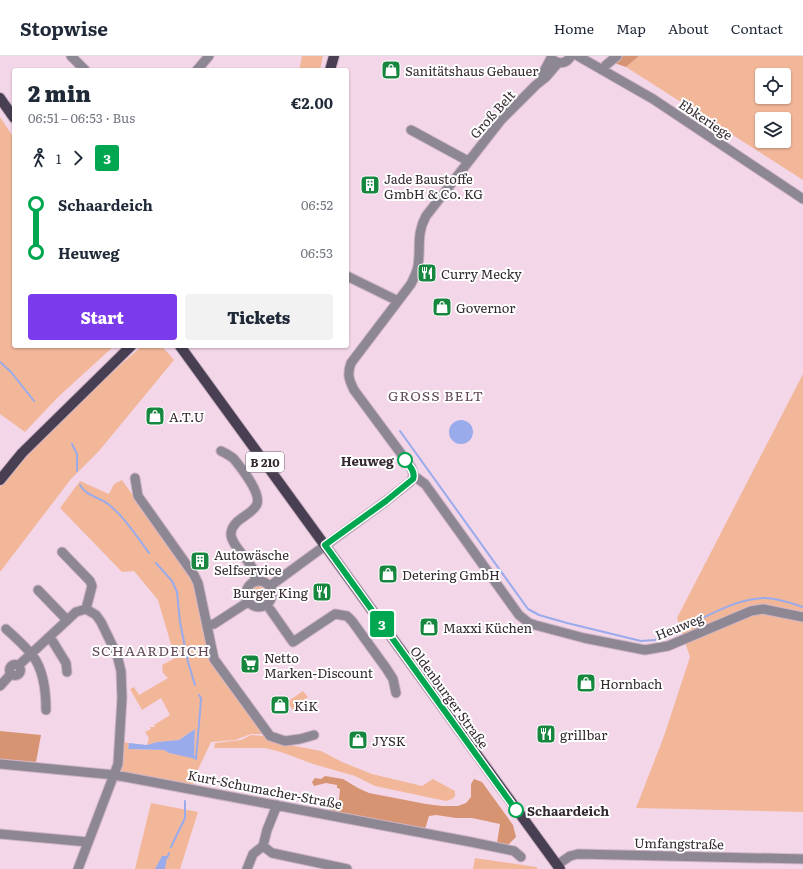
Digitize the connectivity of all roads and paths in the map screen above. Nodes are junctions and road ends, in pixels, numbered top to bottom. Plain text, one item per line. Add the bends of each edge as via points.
1 (71, 56) edge
2 (209, 56) edge
3 (334, 56) edge
4 (578, 56) edge
5 (617, 56) edge
6 (570, 58) edge
7 (553, 59) edge
8 (593, 65) junction
9 (83, 68) edge
10 (199, 68) edge
11 (331, 68) edge
12 (602, 70) junction
13 (0, 98) edge
14 (12, 115) edge
15 (411, 130) dead end
16 (468, 161) junction
17 (803, 199) edge
18 (349, 277) edge
19 (398, 301) junction
20 (129, 348) edge
21 (183, 348) edge
22 (221, 451) dead end
23 (414, 476) junction
24 (134, 478) dead end
25 (0, 480) edge
26 (325, 545) junction
27 (62, 552) dead end
28 (255, 581) junction
29 (270, 586) junction
30 (38, 590) dead end
31 (248, 602) junction
32 (267, 605) junction
33 (86, 609) junction
34 (803, 617) edge
35 (67, 620) junction
36 (207, 625) junction
37 (6, 628) dead end
38 (50, 637) junction
39 (31, 654) junction
40 (67, 672) dead end
41 (0, 685) edge
42 (396, 693) dead end
43 (46, 710) dead end
44 (314, 735) dead end
45 (0, 764) edge
46 (115, 775) junction
47 (277, 805) junction
48 (0, 834) edge
49 (88, 842) junction
50 (263, 846) junction
51 (521, 858) dead end
52 (803, 859) edge
53 (558, 867) edge
54 (78, 869) edge
55 (247, 869) edge
56 (347, 869) edge

1 - 9 street
2 - 10 street
3 - 11 main road
4 - 8 street, Ebkeriege
5 - 12 street
6 - 7 street via 564,63
6 - 8 street, Ebkeriege
7 - 16 street, Groß Belt via 536,85 501,120
8 - 12 street, Ebkeriege
12 - 17 street, Ebkeriege via 653,99
13 - 14 main road
15 - 16 street
16 - 19 street, Groß Belt via 422,222 418,267 411,284
18 - 19 street
19 - 23 street, Groß Belt via 351,363 348,372 354,390 411,467
20 - 25 main road via 22,453
21 - 26 main road, Oldenburger Straße / B 210
22 - 28 street via 233,458 258,496 257,504 252,511 233,526 231,532 236,546 253,569
23 - 26 street via 386,501
23 - 34 street, Heuweg via 425,484 519,614 529,623 584,638 645,650 668,646 757,610
24 - 36 street via 138,496 194,575
26 - 29 street
26 - 53 main road, Oldenburger Straße / B 210
27 - 33 street via 90,581 92,586
28 - 29 street via 263,581
28 - 31 street via 246,589
29 - 32 street via 272,598
30 - 35 street
31 - 32 street via 259,608
31 - 36 street via 214,624
32 - 42 street via 293,642 335,614 347,616 386,668 393,679
33 - 35 street via 76,612
33 - 46 street via 96,616 107,633 121,671 121,729
35 - 38 street
36 - 44 street via 214,659 270,736 285,741
37 - 39 street
38 - 39 street
38 - 40 street via 66,663
39 - 41 street via 19,665 11,666 11,674
39 - 43 street via 41,671 46,691
45 - 46 street, Kurt-Schumacher-Straße
46 - 47 street, Kurt-Schumacher-Straße
46 - 49 street
47 - 50 street
47 - 51 street, Kurt-Schumacher-Straße via 514,851
48 - 49 street
49 - 54 street
50 - 55 street via 253,854
50 - 56 street via 272,853
52 - 53 street, Umfangstraße via 578,854 570,856

